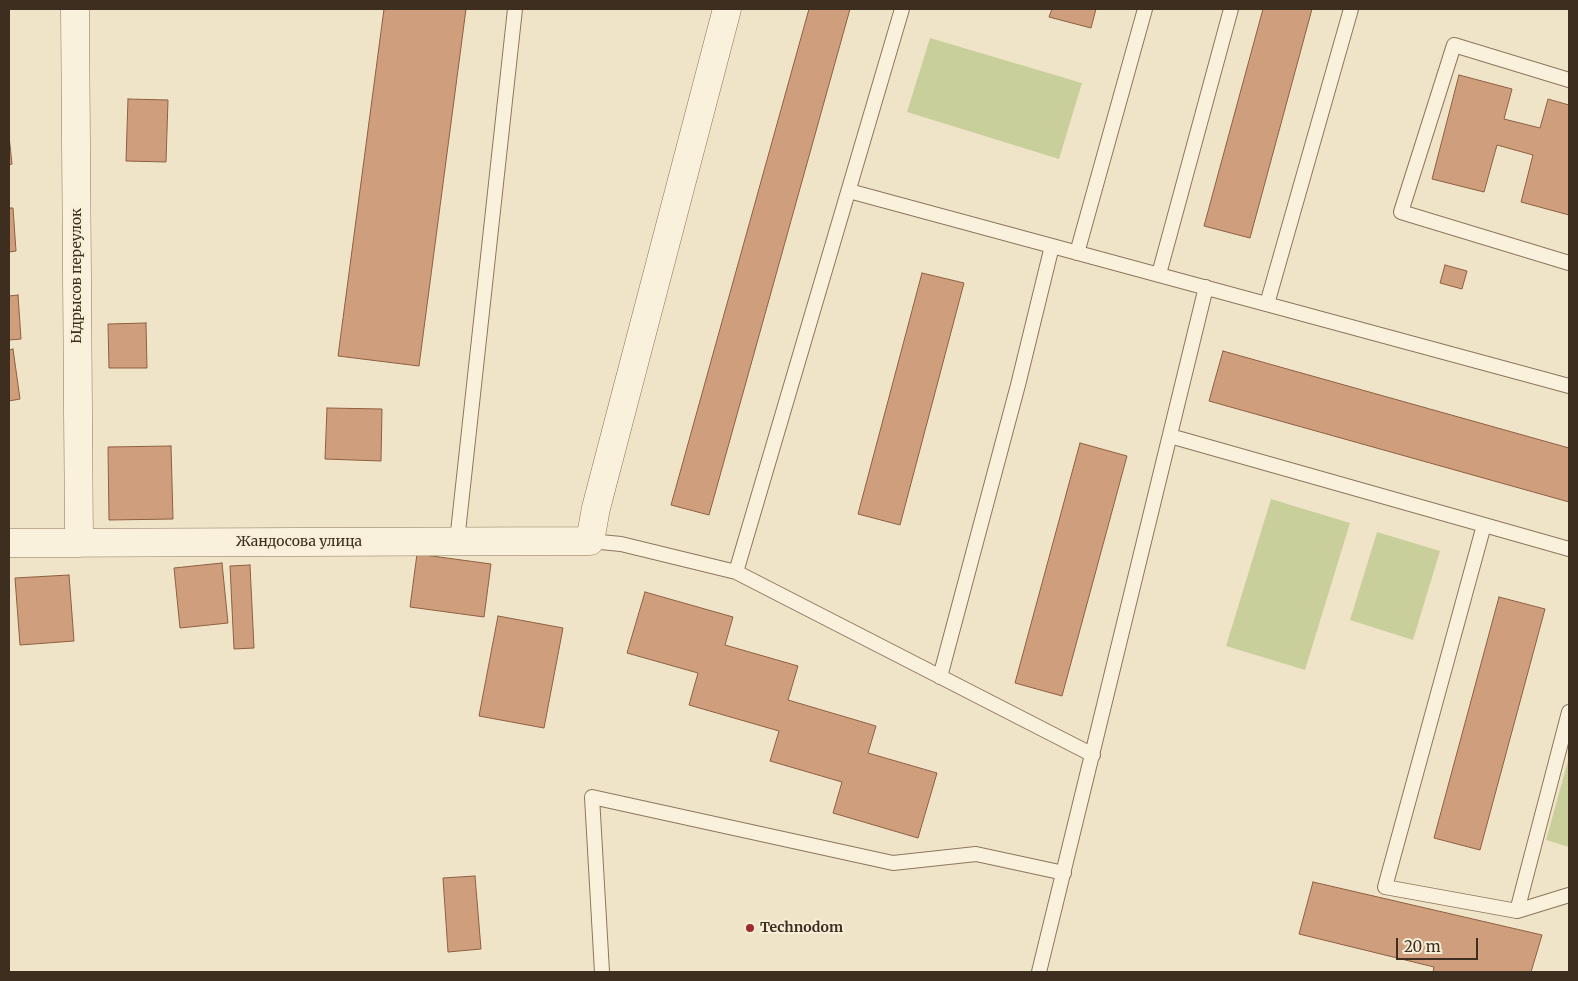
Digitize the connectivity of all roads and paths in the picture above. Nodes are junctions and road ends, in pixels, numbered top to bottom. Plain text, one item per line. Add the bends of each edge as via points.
1 (75, 9) edge
2 (515, 9) edge
3 (727, 9) edge
4 (902, 9) edge
5 (1145, 9) edge
6 (1231, 9) edge
7 (1351, 9) edge
8 (1569, 80) edge
9 (849, 191) junction
10 (1052, 246) junction
11 (1077, 253) junction
12 (1569, 263) edge
13 (1159, 274) junction
14 (1206, 288) junction
15 (1267, 304) junction
16 (1569, 386) edge
17 (1170, 436) junction
18 (1484, 525) junction
19 (457, 541) junction
20 (590, 541) junction
21 (79, 542) junction
22 (9, 543) edge
23 (1569, 549) edge
24 (736, 572) junction
25 (940, 677) junction
26 (1569, 712) edge
27 (1093, 755) junction
28 (1064, 873) junction
29 (1569, 895) edge
30 (1517, 911) junction
31 (602, 972) edge
32 (1039, 972) edge

1 - 21 street, Ыдрысов переулок
2 - 19 lane
3 - 20 street
4 - 9 lane
5 - 11 lane
6 - 13 lane
7 - 15 lane
8 - 12 lane via 1454,45 1401,212
9 - 10 lane
9 - 24 lane
10 - 11 lane
10 - 25 lane
11 - 13 lane
13 - 14 lane
14 - 15 lane
14 - 17 lane
15 - 16 lane
17 - 18 lane
17 - 27 lane
18 - 23 lane
18 - 30 lane via 1385,887
19 - 20 street, Жандосова улица
19 - 21 street, Жандосова улица
20 - 24 lane via 621,544
21 - 22 street, Жандосова улица
24 - 25 lane
25 - 27 lane
26 - 30 lane
27 - 28 lane
28 - 31 lane via 976,854 893,863 592,797
28 - 32 lane
29 - 30 lane

